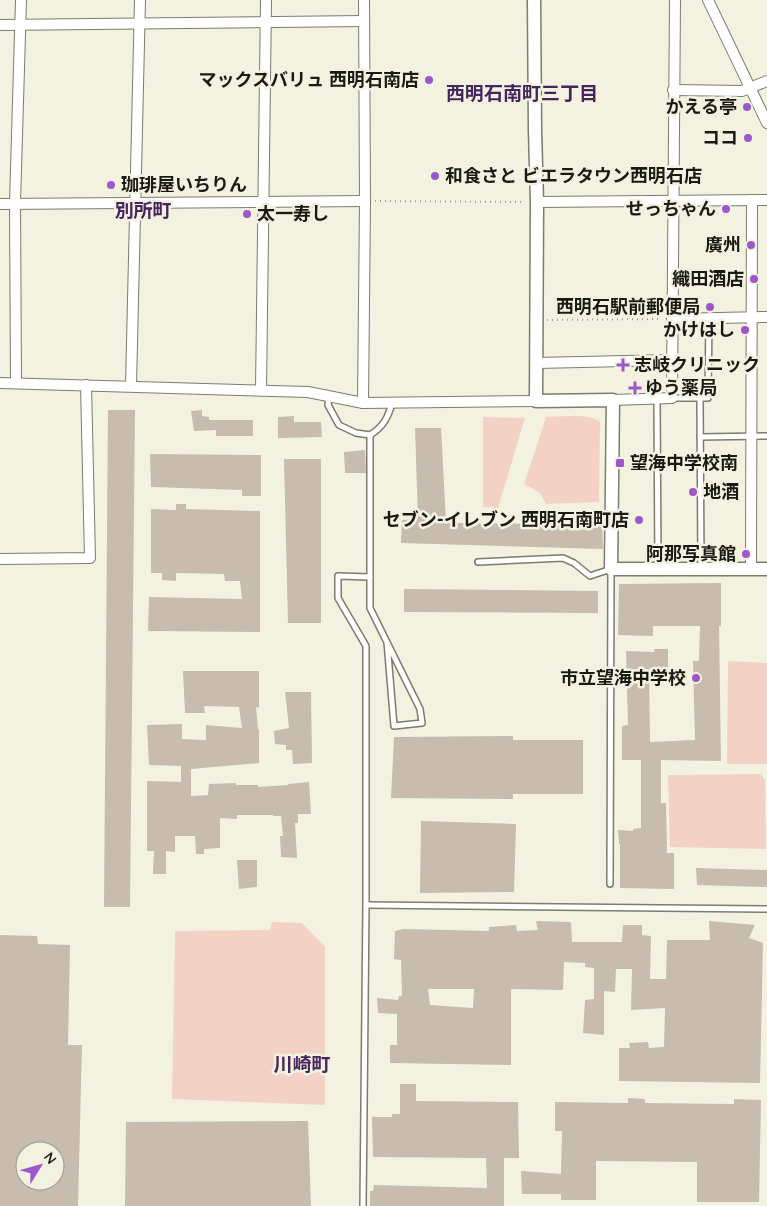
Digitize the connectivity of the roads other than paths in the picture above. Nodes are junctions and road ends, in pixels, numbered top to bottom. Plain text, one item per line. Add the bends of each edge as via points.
1 (21, 0) edge
2 (140, 0) edge
3 (266, 0) edge
4 (364, 0) edge
5 (534, 0) edge
6 (675, 0) edge
7 (708, 0) edge
8 (266, 22) junction
9 (364, 22) junction
10 (0, 25) edge
11 (20, 25) junction
12 (139, 25) junction
13 (767, 81) edge
14 (750, 89) junction
15 (674, 90) junction
16 (767, 123) edge
17 (673, 200) junction
18 (752, 200) junction
19 (767, 200) edge
20 (263, 201) junction
21 (365, 201) junction
22 (136, 202) junction
23 (538, 202) junction
24 (0, 204) edge
25 (16, 204) junction
26 (752, 317) junction
27 (767, 317) edge
28 (709, 318) junction
29 (672, 320) junction
30 (672, 360) junction
31 (536, 363) junction
32 (0, 383) edge
33 (16, 383) junction
34 (86, 385) junction
35 (131, 386) junction
36 (260, 390) junction
37 (329, 396) junction
38 (672, 398) junction
39 (700, 398) junction
40 (657, 399) junction
41 (613, 400) junction
42 (536, 401) junction
43 (363, 403) junction
44 (392, 403) junction
45 (370, 435) junction
46 (751, 436) junction
47 (767, 436) edge
48 (700, 437) junction
49 (0, 560) edge
50 (478, 562) dead end
51 (611, 569) junction
52 (751, 569) junction
53 (767, 569) edge
54 (658, 570) junction
55 (700, 570) junction
56 (370, 577) junction
57 (387, 642) junction
58 (610, 884) dead end
59 (366, 905) junction
60 (767, 909) edge
61 (363, 1206) edge

1 - 11 street
2 - 12 street
3 - 8 street
4 - 9 street
5 - 23 street
6 - 15 street
7 - 14 street
8 - 9 street
8 - 12 street
8 - 20 street
9 - 21 street
10 - 11 street
11 - 12 street
11 - 25 street
12 - 22 street
13 - 14 street
14 - 15 street
14 - 16 street
15 - 17 street
17 - 18 street
17 - 23 street
17 - 29 street
18 - 19 street
18 - 26 street
20 - 21 street
20 - 22 street
20 - 36 street
21 - 43 street
22 - 25 street
22 - 35 street
23 - 31 street
24 - 25 street
25 - 33 street
26 - 27 street
26 - 28 street
26 - 46 street
28 - 29 street
28 - 39 lane via 708,398
29 - 30 street
30 - 31 street
30 - 38 street
31 - 42 street
32 - 33 street
33 - 34 street
34 - 35 street
34 - 49 street via 90,558
35 - 36 street
36 - 37 street
37 - 43 street
37 - 45 lane via 328,405 338,425
38 - 39 lane
38 - 40 street
39 - 48 lane
40 - 41 street
40 - 54 lane
41 - 42 street
41 - 51 street
42 - 44 street
43 - 44 street
44 - 45 lane via 384,424
45 - 56 lane
46 - 47 lane
46 - 48 lane
46 - 52 street
48 - 55 lane
50 - 51 lane via 563,558 590,576
51 - 54 street
51 - 58 lane
52 - 53 street
52 - 55 street
54 - 55 street
56 - 57 lane via 370,608
56 - 59 lane via 338,576 338,598 366,646
57 - 57 lane via 420,709 422,723 394,726
59 - 60 lane
59 - 61 lane

